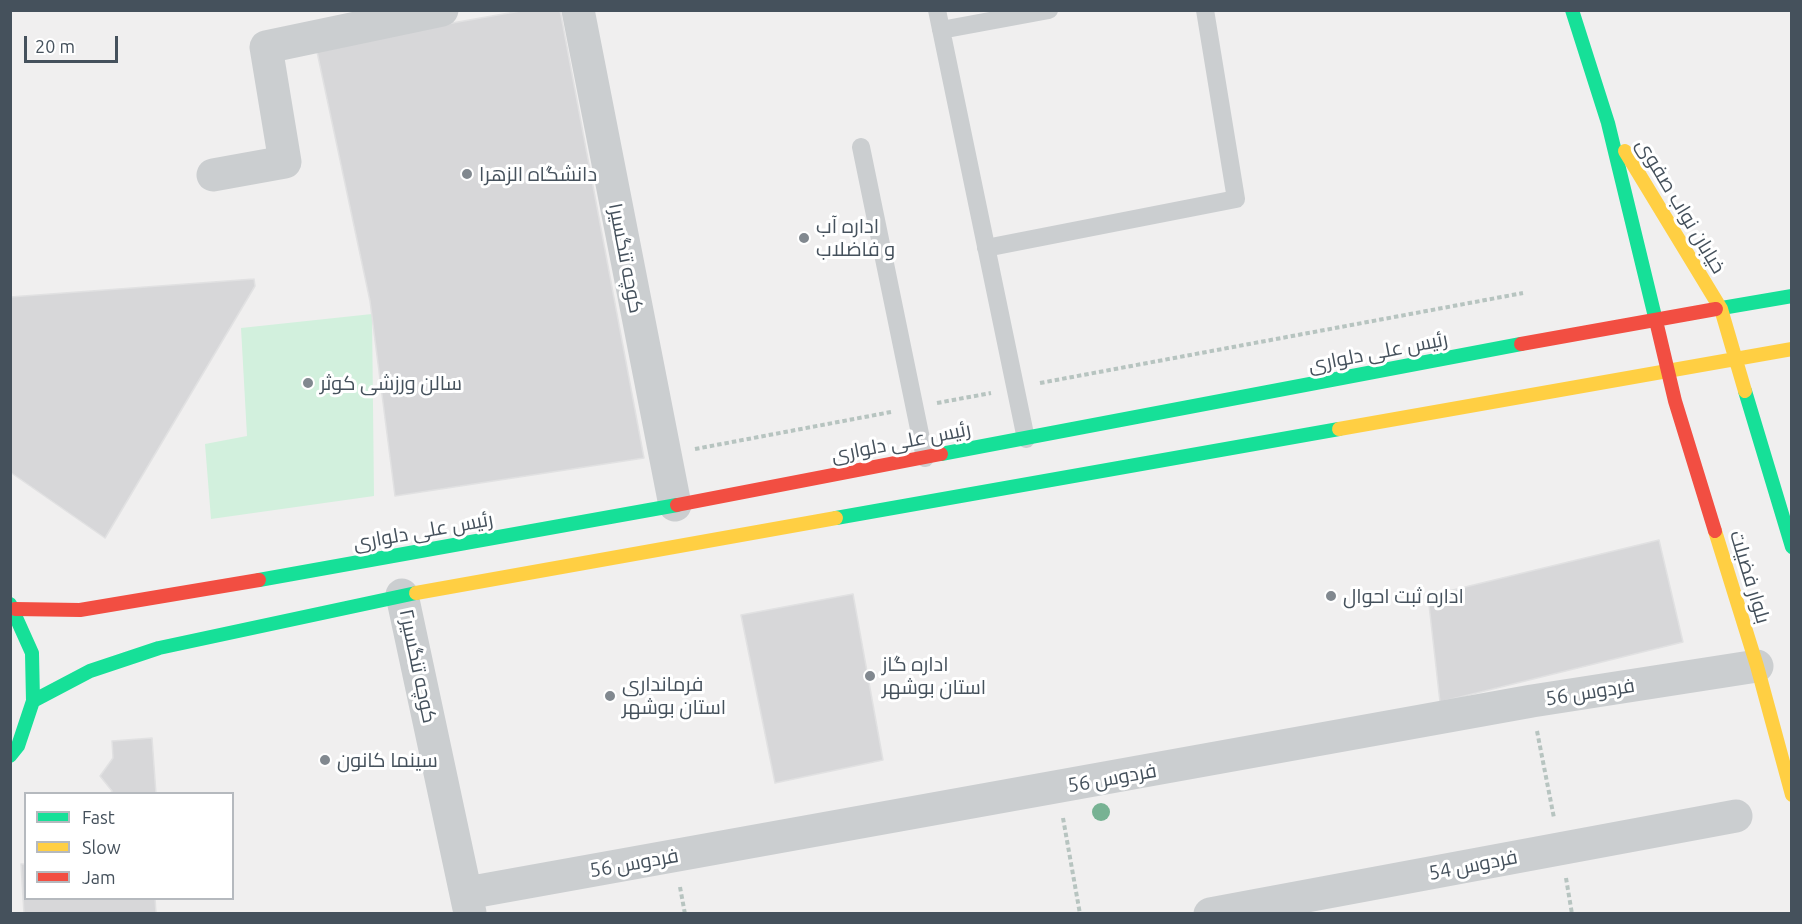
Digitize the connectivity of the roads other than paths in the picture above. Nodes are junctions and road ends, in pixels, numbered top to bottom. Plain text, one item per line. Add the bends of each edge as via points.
1 (442, 10) edge
2 (578, 10) edge
3 (937, 10) edge
4 (1049, 10) edge
5 (1205, 10) edge
6 (1572, 10) edge
7 (941, 30) junction
8 (1608, 123) junction
9 (861, 147) dead end
10 (213, 175) dead end
11 (986, 248) junction
12 (1791, 296) edge
13 (1720, 309) junction
14 (1655, 319) junction
15 (1791, 349) edge
16 (1734, 360) junction
17 (1668, 371) junction
18 (1026, 438) junction
19 (925, 458) junction
20 (675, 505) junction
21 (1791, 547) edge
22 (402, 595) junction
23 (156, 599) junction
24 (13, 606) edge
25 (144, 610) dead end
26 (145, 639) dead end
27 (159, 648) junction
28 (1758, 666) junction
29 (33, 701) junction
30 (10, 756) edge
31 (1791, 795) edge
32 (1736, 816) dead end
33 (469, 903) edge
34 (1210, 914) edge

1 - 10 street via 266,47 285,162
2 - 20 street, کوچه تنگسیر۱
3 - 7 lane
4 - 7 lane
5 - 11 lane via 1236,199
6 - 8 main road, خیابان نواب صفوی
7 - 11 lane
8 - 13 main road, خیابان نواب صفوی
8 - 14 main road, خیابان نواب صفوی
9 - 19 lane
11 - 18 lane
12 - 13 main road, رئیس علی دلواری
13 - 14 main road, رئیس علی دلواری
13 - 16 main road, خیابان نواب صفوی
14 - 17 main road, خیابان نواب صفوی
14 - 18 main road, رئیس علی دلواری
15 - 16 main road
16 - 17 main road
16 - 21 main road
17 - 22 main road
17 - 28 main road, بلوار فضیلت
18 - 19 main road, رئیس علی دلواری
19 - 20 main road, رئیس علی دلواری
20 - 23 main road, رئیس علی دلواری
22 - 27 main road
22 - 33 street, کوچه تنگسیر۲
23 - 24 main road, رئیس علی دلواری via 80,610
23 - 25 main road
24 - 29 main road via 32,653
26 - 27 main road
27 - 29 main road via 90,671
28 - 31 main road, بلوار فضیلت
28 - 33 street, فردوس 56 via 1532,701 1057,788
29 - 30 main road via 18,746
32 - 34 street, فردوس 54

